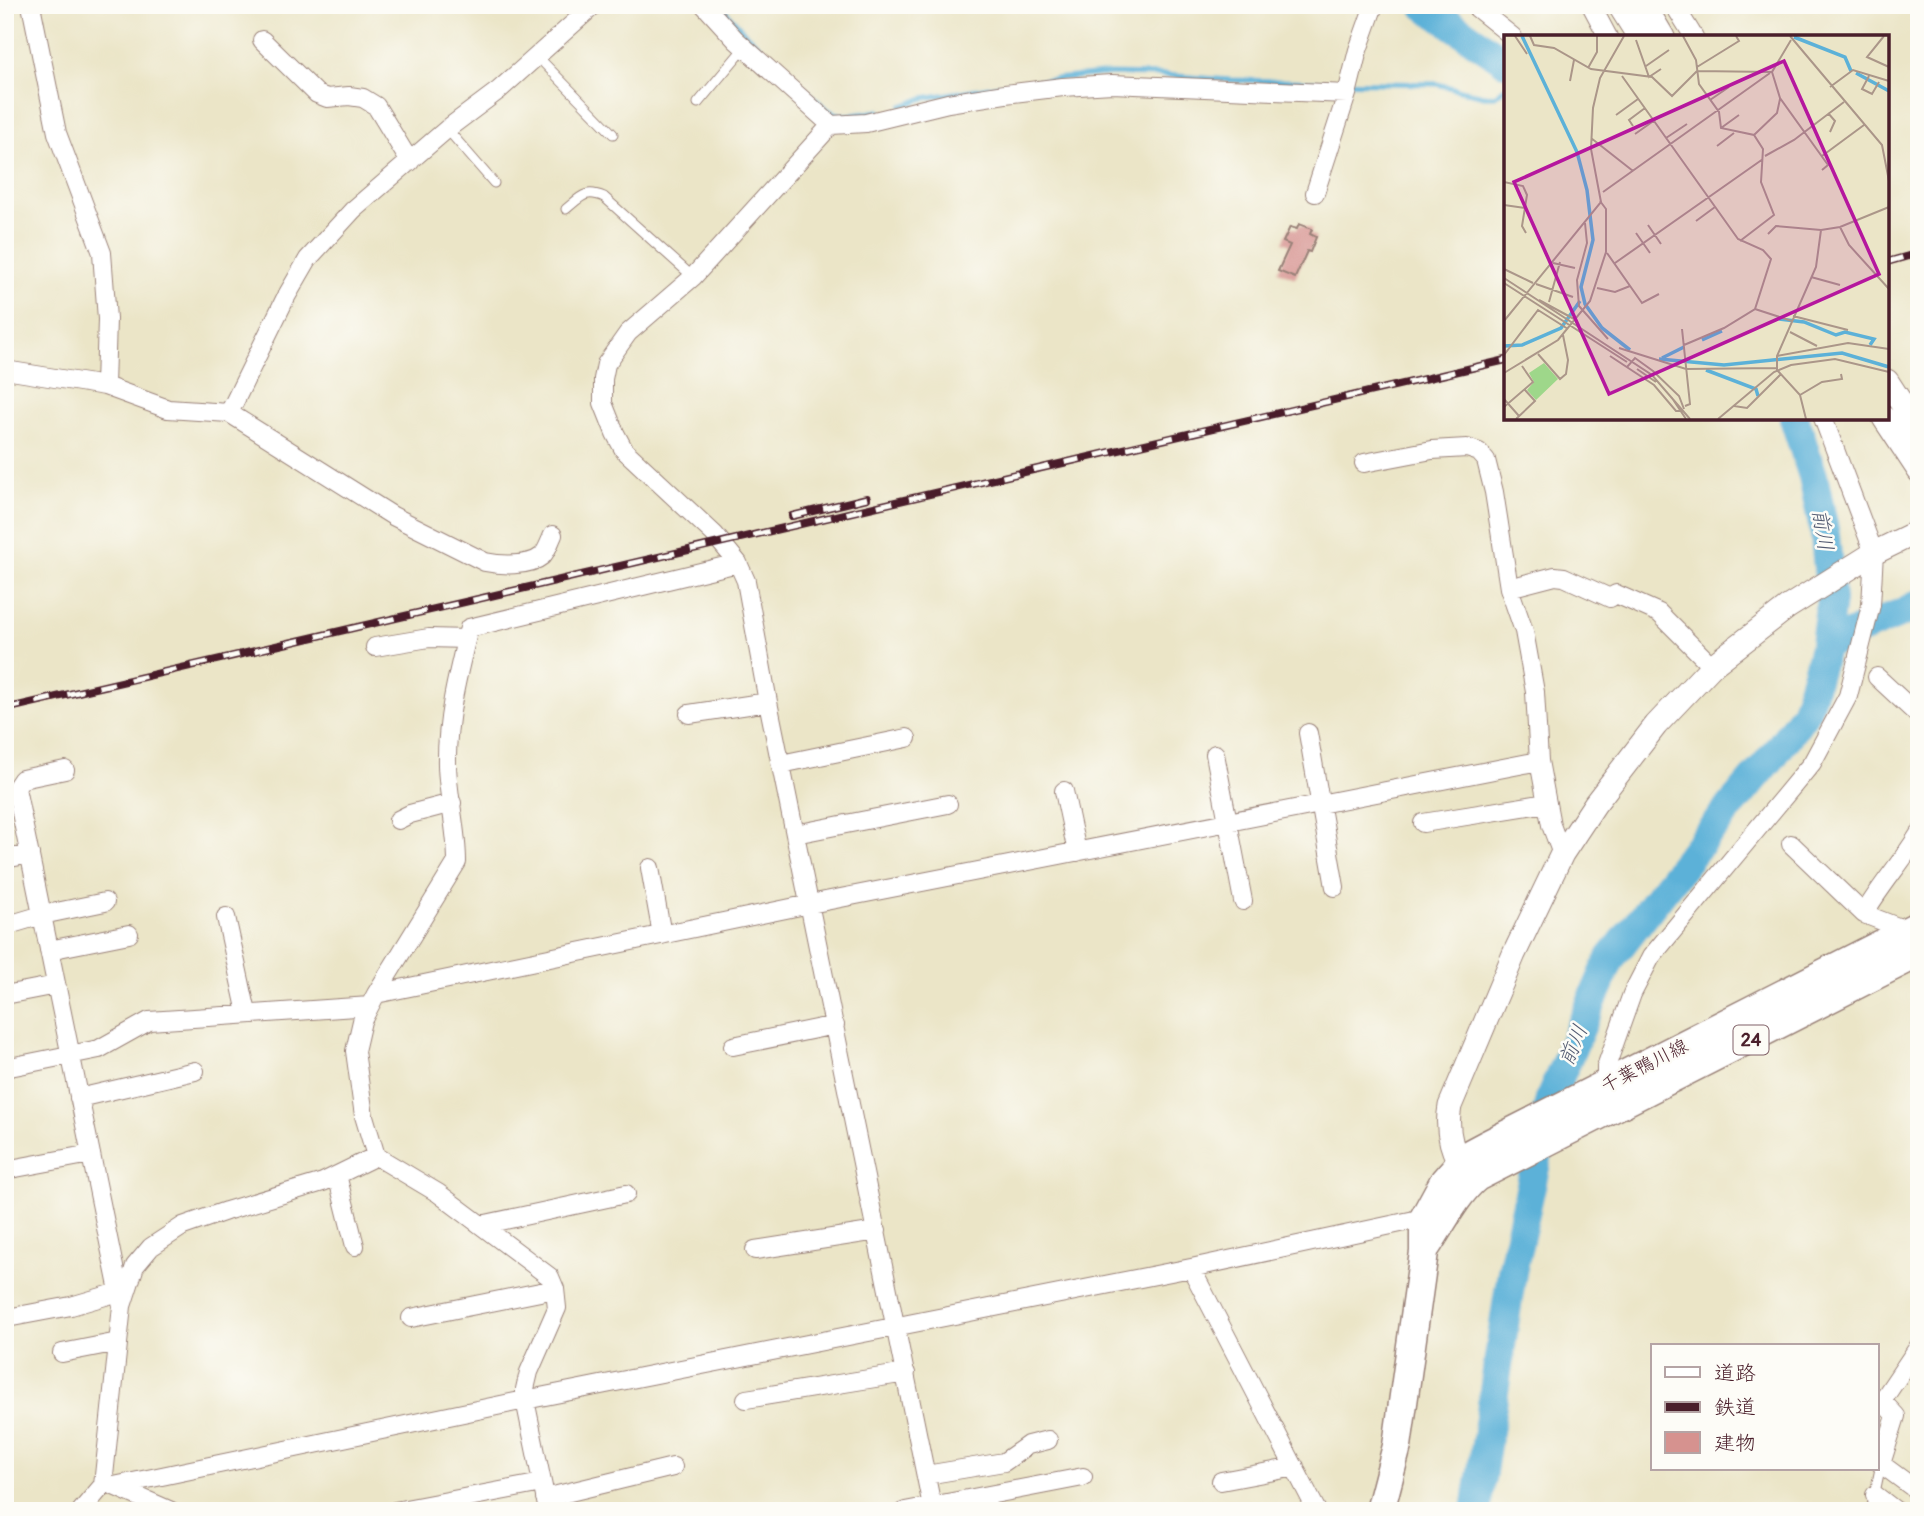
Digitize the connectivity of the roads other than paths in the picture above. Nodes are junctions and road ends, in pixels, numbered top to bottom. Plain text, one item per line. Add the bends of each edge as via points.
1 (31, 5) edge
2 (594, 5) edge
3 (704, 5) edge
4 (1473, 5) edge
5 (1591, 5) edge
6 (1619, 5) edge
7 (1644, 5) edge
8 (1674, 5) edge
9 (1373, 10) edge
10 (1510, 35) edge
11 (1607, 35) edge
12 (1638, 35) edge
13 (1662, 35) edge
14 (1693, 35) edge
15 (262, 40) dead end
16 (744, 48) junction
17 (537, 56) junction
18 (1349, 86) junction
19 (698, 103) dead end
20 (831, 125) junction
21 (447, 129) junction
22 (613, 134) dead end
23 (410, 162) junction
24 (494, 183) dead end
25 (1315, 193) dead end
26 (566, 209) dead end
27 (693, 276) junction
28 (5, 370) edge
29 (1889, 385) edge
30 (105, 386) junction
31 (229, 413) junction
32 (1824, 420) edge
33 (1885, 420) edge
34 (1919, 430) edge
35 (1364, 463) dead end
36 (1919, 471) edge
37 (1919, 531) edge
38 (553, 535) dead end
39 (1874, 553) junction
40 (738, 563) junction
41 (1509, 588) junction
42 (466, 639) junction
43 (375, 647) dead end
44 (1712, 666) junction
45 (1877, 677) dead end
46 (768, 702) junction
47 (689, 715) dead end
48 (1919, 716) edge
49 (1308, 733) dead end
50 (907, 738) dead end
51 (1215, 754) dead end
52 (1539, 761) junction
53 (781, 764) junction
54 (65, 770) dead end
55 (1064, 791) dead end
56 (452, 803) junction
57 (1547, 803) junction
58 (948, 804) dead end
59 (1319, 805) junction
60 (398, 820) dead end
61 (1227, 823) junction
62 (1423, 823) dead end
63 (795, 834) junction
64 (1919, 834) edge
65 (1791, 844) dead end
66 (1077, 852) junction
67 (30, 854) junction
68 (1562, 855) junction
69 (5, 859) edge
70 (650, 868) dead end
71 (1335, 887) dead end
72 (1243, 901) dead end
73 (105, 902) dead end
74 (810, 904) junction
75 (1864, 914) junction
76 (42, 915) junction
77 (226, 917) dead end
78 (5, 926) edge
79 (129, 934) dead end
80 (662, 935) junction
81 (1915, 936) edge
82 (49, 950) junction
83 (56, 985) junction
84 (5, 995) edge
85 (373, 1000) junction
86 (247, 1013) junction
87 (835, 1025) junction
88 (733, 1046) dead end
89 (71, 1055) junction
90 (5, 1068) edge
91 (195, 1071) dead end
92 (1603, 1086) junction
93 (79, 1098) junction
94 (91, 1154) junction
95 (376, 1156) junction
96 (5, 1170) edge
97 (1465, 1173) junction
98 (337, 1175) junction
99 (626, 1194) dead end
100 (1424, 1218) junction
101 (481, 1225) junction
102 (877, 1231) junction
103 (355, 1246) dead end
104 (755, 1250) dead end
105 (1424, 1252) junction
106 (1191, 1268) junction
107 (555, 1289) junction
108 (120, 1299) junction
109 (7, 1318) dead end
110 (411, 1318) dead end
111 (897, 1328) junction
112 (118, 1342) junction
113 (1919, 1346) edge
114 (62, 1353) dead end
115 (906, 1373) junction
116 (746, 1399) dead end
117 (526, 1400) junction
118 (1048, 1440) dead end
119 (1881, 1464) junction
120 (673, 1467) dead end
121 (1295, 1467) junction
122 (926, 1475) junction
123 (1083, 1477) dead end
124 (1221, 1481) dead end
125 (108, 1486) junction
126 (1919, 1492) edge
127 (545, 1497) edge
128 (1873, 1503) edge
129 (933, 1508) edge
130 (81, 1511) edge
131 (170, 1511) edge
132 (395, 1511) edge
133 (905, 1511) edge
134 (1318, 1511) edge
135 (1380, 1511) edge
136 (1896, 1511) edge

1 - 30 street via 57,133 102,253 107,319
2 - 17 street
3 - 16 street
4 - 10 street
5 - 11 street
6 - 12 street
7 - 13 street
8 - 14 street
9 - 18 street
15 - 23 street via 317,94 363,98 376,106
16 - 19 lane
16 - 20 street
17 - 21 street
17 - 22 lane
18 - 20 street via 1063,87 948,103 866,123
18 - 25 street
20 - 27 street
21 - 23 street
21 - 24 lane
23 - 31 street via 353,210 307,259
26 - 27 lane via 584,194 604,197
27 - 40 street via 628,333 606,364 603,402 624,450 714,534
28 - 30 street
29 - 34 street
30 - 31 street via 168,409
31 - 38 street via 393,516 485,562 524,563 542,556
32 - 39 street
33 - 36 street
35 - 41 street via 1432,450 1479,452 1486,460 1494,492
37 - 39 street
39 - 44 street via 1788,607
39 - 92 street via 1871,605 1848,696 1812,763 1651,957 1632,994
40 - 42 street via 469,628
40 - 46 street via 746,580
41 - 44 street via 1555,576 1610,598 1616,594 1659,613
41 - 52 street via 1524,631 1535,692
42 - 43 street via 429,638
42 - 56 street via 449,718 447,767
44 - 68 street via 1623,766
45 - 48 street
46 - 47 street
46 - 53 street
49 - 59 street
50 - 53 street
51 - 61 street
52 - 57 street
52 - 59 street
53 - 63 street
54 - 67 street via 22,779 16,788
55 - 66 street
56 - 60 street
56 - 85 street via 457,862
57 - 62 street
57 - 68 street
58 - 63 street
59 - 61 street
59 - 71 street
61 - 66 street
61 - 72 street
63 - 74 street
64 - 75 street
65 - 75 street
66 - 74 street
67 - 69 street
67 - 76 street
68 - 97 street via 1450,1106 1448,1132
70 - 80 street
73 - 76 street
74 - 80 street
74 - 87 street
75 - 81 street
76 - 78 street
76 - 82 street
77 - 86 street
79 - 82 street
80 - 85 street
81 - 92 main road, 千葉鴨川線 / 24
81 - 97 main road, 千葉鴨川線 / 24 via 1771,1029 1495,1167
82 - 83 street
83 - 84 street
83 - 89 street
85 - 86 street
85 - 95 street via 355,1051 364,1116
86 - 89 street via 149,1021 99,1049
87 - 88 street
87 - 102 street
89 - 90 street
89 - 93 street
91 - 93 street
92 - 97 main road, 千葉鴨川線 / 24 via 1471,1153
93 - 94 street
94 - 96 street
94 - 108 street
95 - 98 street
95 - 101 street
97 - 100 main road, 千葉鴨川線 / 24 via 1444,1181
97 - 105 main road, 千葉鴨川線 / 24
98 - 103 street
98 - 108 street via 183,1226 151,1247 135,1266
99 - 101 street
100 - 105 main road, 千葉鴨川線 / 24
100 - 106 street
101 - 107 street via 550,1277
102 - 104 street
102 - 111 street
105 - 135 main road, 千葉鴨川線 / 24 via 1397,1446
106 - 111 street
106 - 121 street
107 - 110 street
107 - 117 street via 557,1308 529,1372
108 - 109 street
108 - 112 street
111 - 115 street
111 - 117 street
112 - 114 street
112 - 125 street
113 - 119 street via 1882,1401 1896,1416
115 - 116 street
115 - 122 street
117 - 125 street
117 - 127 street
118 - 122 street via 1028,1445 1004,1462
119 - 126 street
119 - 128 lane
120 - 127 street
121 - 124 street
121 - 134 street
122 - 129 street
123 - 129 street
125 - 130 street
125 - 131 street
127 - 132 street
128 - 136 street
129 - 133 street

